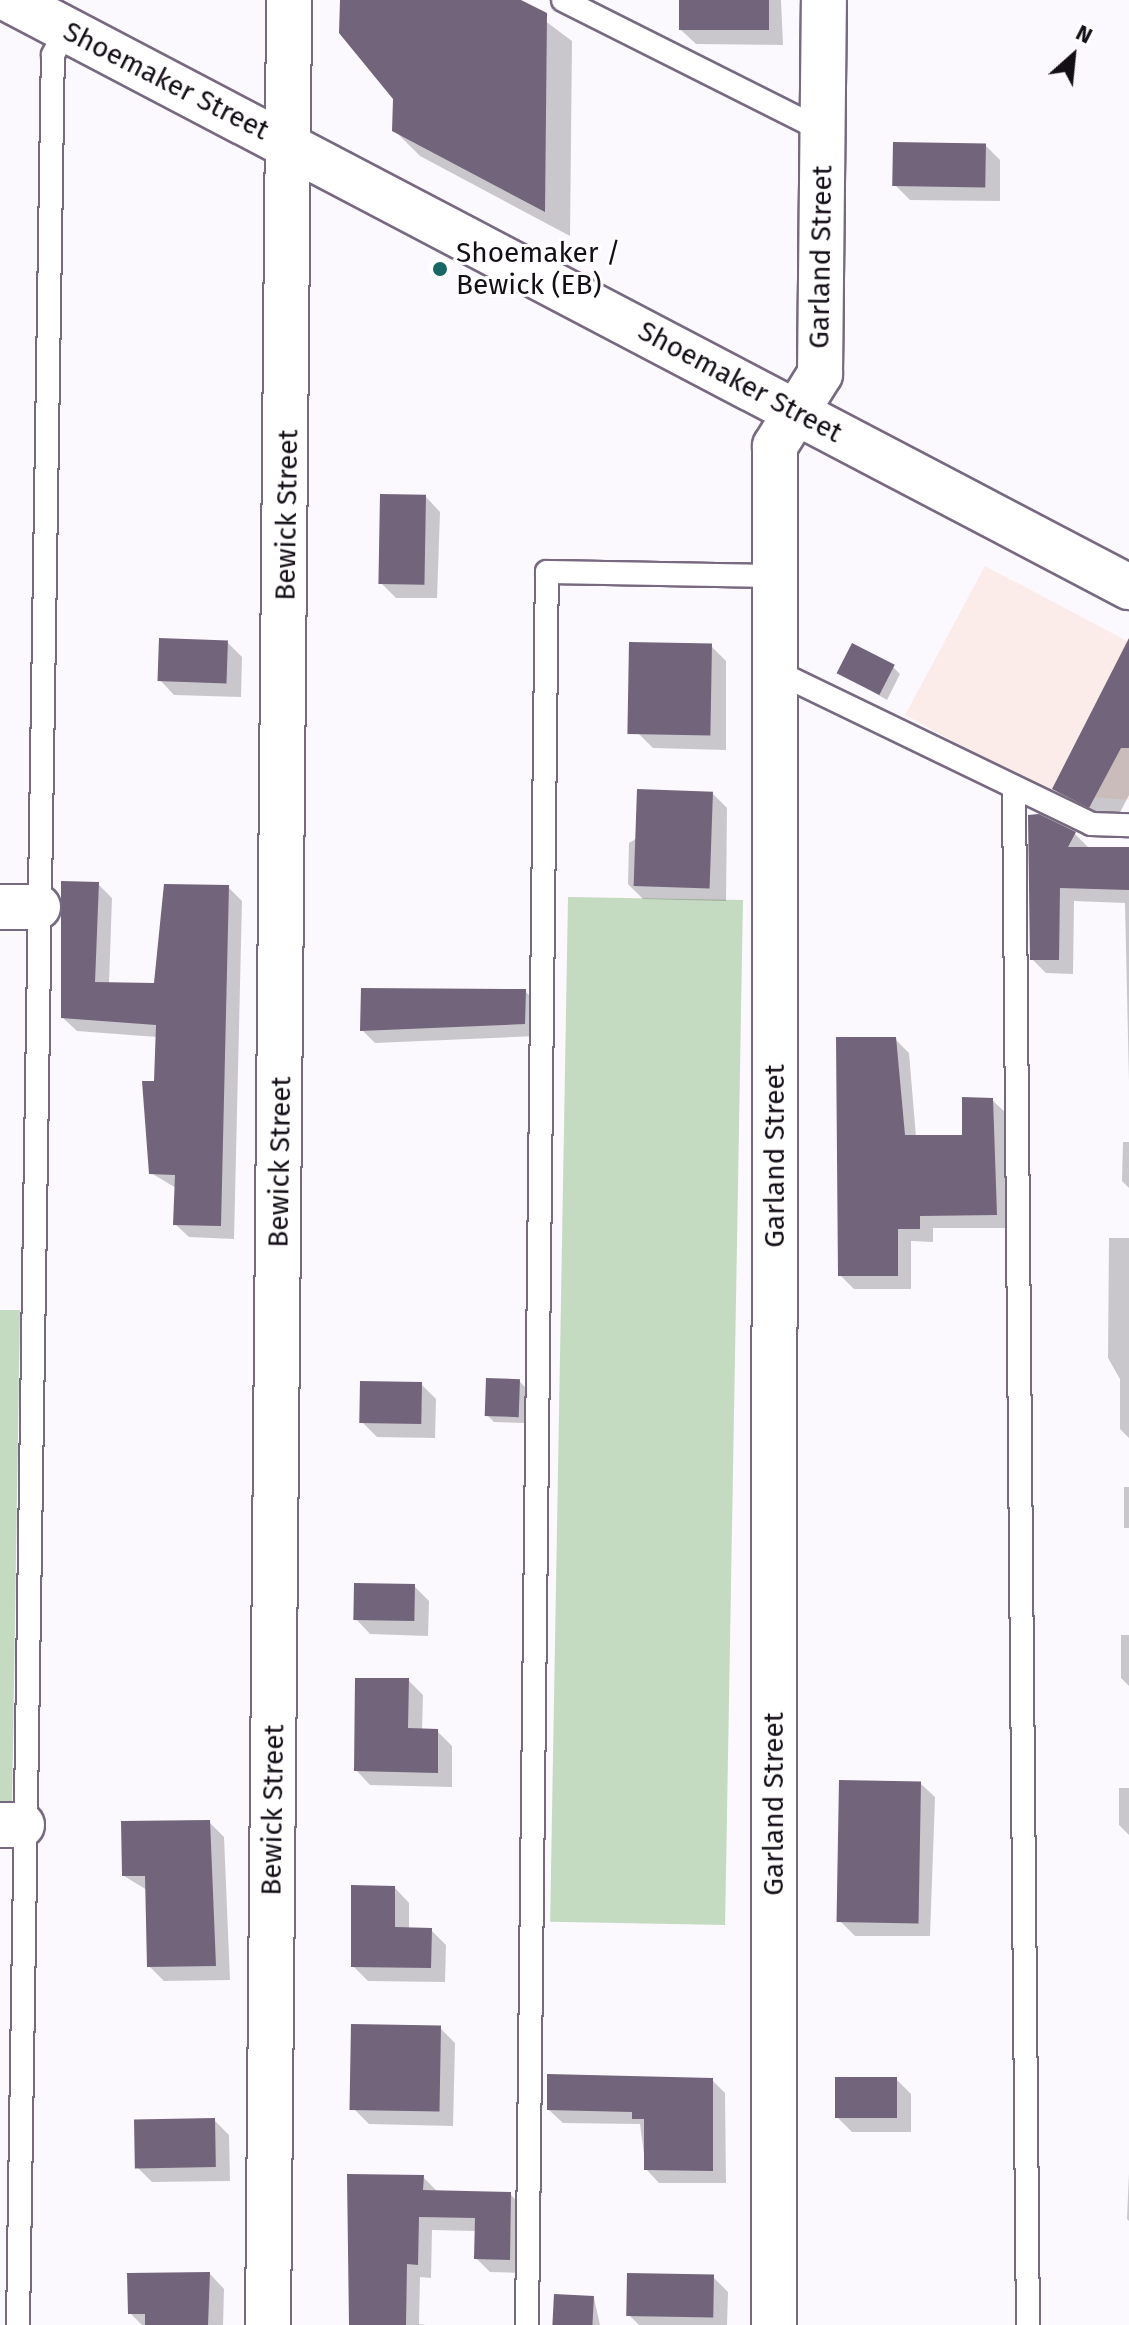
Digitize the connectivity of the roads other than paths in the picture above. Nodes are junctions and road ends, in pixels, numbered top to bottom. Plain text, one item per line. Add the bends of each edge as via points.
1 (10, 0) edge
2 (289, 0) edge
3 (563, 0) edge
4 (824, 0) edge
5 (66, 29) junction
6 (823, 131) junction
7 (291, 145) junction
8 (797, 413) junction
9 (775, 576) junction
10 (1129, 587) edge
11 (775, 671) junction
12 (1014, 789) junction
13 (1129, 825) edge
14 (19, 907) edge
15 (11, 1825) edge
16 (18, 2325) edge
17 (268, 2325) edge
18 (527, 2325) edge
19 (774, 2325) edge
20 (1028, 2325) edge

1 - 5 street, Shoemaker Street
2 - 7 street, Bewick Street
3 - 6 lane
4 - 6 street, Garland Street
5 - 7 street, Shoemaker Street
5 - 14 lane via 53,55
6 - 8 street, Garland Street via 820,374
7 - 8 street, Shoemaker Street
7 - 17 street, Bewick Street
8 - 9 street, Garland Street via 775,446
8 - 10 street, Shoemaker Street
9 - 11 street, Garland Street
9 - 18 lane via 547,572
11 - 12 lane
11 - 19 street, Garland Street
12 - 13 lane via 1091,824
12 - 20 lane
14 - 15 lane
15 - 16 lane

